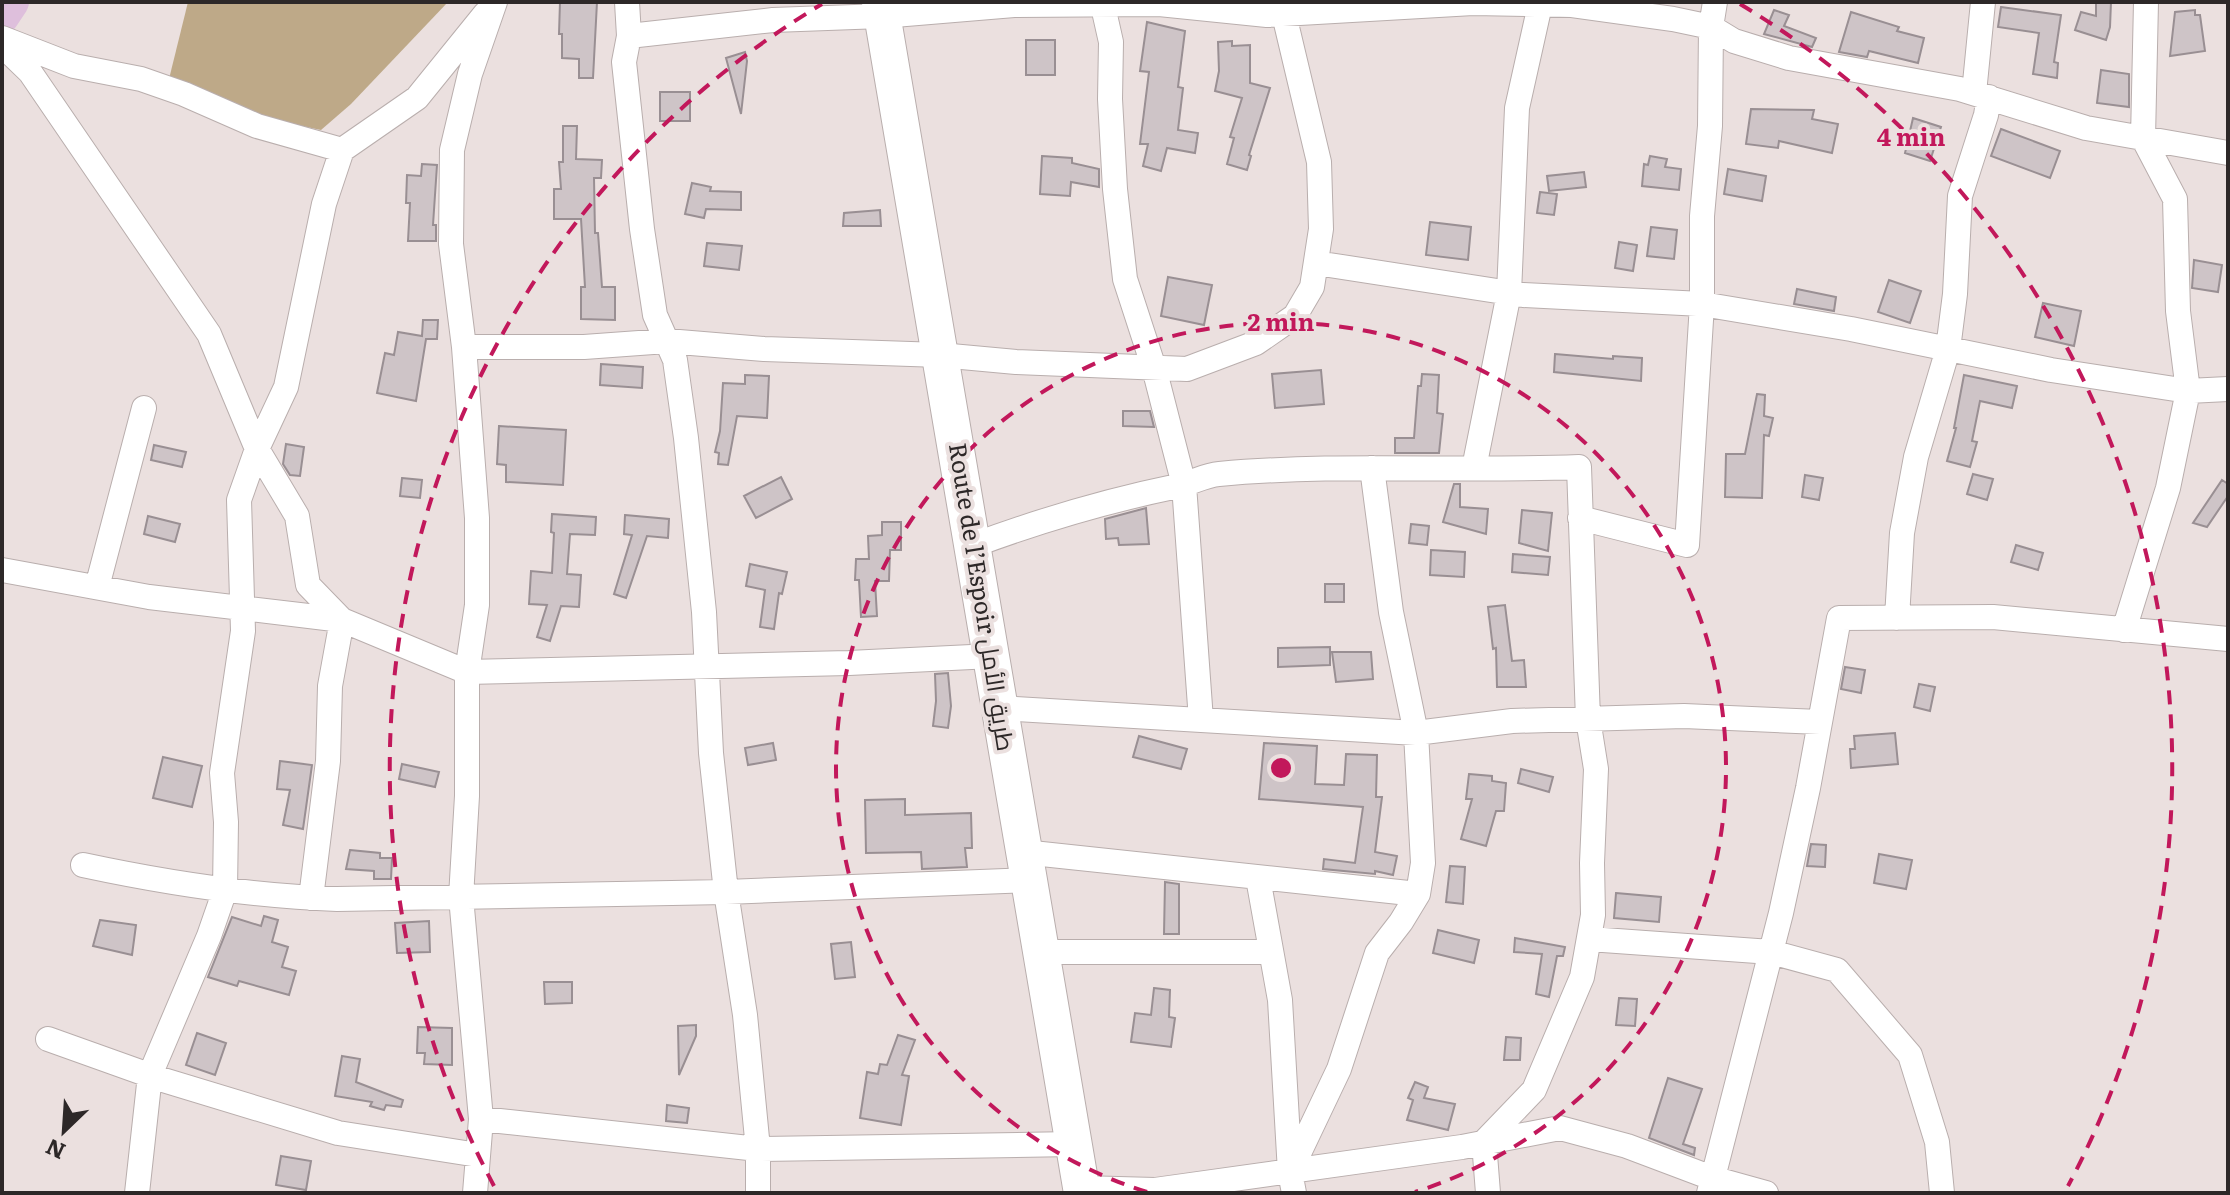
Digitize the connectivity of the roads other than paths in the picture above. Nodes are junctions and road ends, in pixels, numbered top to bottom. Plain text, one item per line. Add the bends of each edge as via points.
1 (495, 2) edge
2 (627, 2) edge
3 (1102, 2) edge
4 (1715, 2) edge
5 (1983, 2) edge
6 (2146, 2) edge
7 (1540, 5) junction
8 (1282, 8) edge
9 (881, 9) edge
10 (1711, 27) junction
11 (629, 36) junction
12 (2, 38) edge
13 (2, 45) edge
14 (1981, 95) junction
15 (2143, 138) junction
16 (342, 150) junction
17 (2228, 153) edge
18 (1316, 263) junction
19 (1509, 293) junction
20 (1702, 304) junction
21 (667, 341) junction
22 (464, 347) junction
23 (1948, 349) junction
24 (940, 355) junction
25 (1154, 368) junction
26 (2228, 389) edge
27 (2188, 391) junction
28 (144, 408) dead end
29 (257, 449) junction
30 (1372, 468) junction
31 (1474, 468) junction
32 (1184, 485) junction
33 (1580, 518) junction
34 (974, 545) junction
35 (2, 570) edge
36 (97, 587) junction
37 (243, 609) junction
38 (1897, 618) junction
39 (342, 620) junction
40 (2124, 630) junction
41 (2228, 639) edge
42 (992, 656) junction
43 (707, 668) junction
44 (467, 672) junction
45 (1000, 708) junction
46 (1588, 719) junction
47 (1201, 720) junction
48 (1820, 722) junction
49 (1416, 733) junction
50 (83, 865) dead end
51 (1026, 866) junction
52 (1258, 878) junction
53 (225, 890) junction
54 (726, 892) junction
55 (1418, 894) junction
56 (461, 897) junction
57 (311, 898) junction
58 (1589, 939) junction
59 (1041, 952) junction
60 (1271, 952) junction
61 (1771, 952) junction
62 (48, 1039) dead end
63 (150, 1075) junction
64 (481, 1119) junction
65 (1484, 1142) junction
66 (1074, 1144) junction
67 (758, 1149) junction
68 (478, 1155) junction
69 (1292, 1182) edge
70 (1711, 1186) edge
71 (1082, 1191) edge
72 (137, 1193) edge
73 (475, 1193) edge
74 (758, 1193) edge
75 (1488, 1193) edge
76 (1766, 1193) edge
77 (1942, 1193) edge

1 - 16 street via 417,98
1 - 22 street via 452,150 451,244
2 - 11 street
3 - 8 street via 1267,15
3 - 9 street
3 - 25 street via 1111,42 1115,189 1125,279
4 - 10 street
5 - 14 street
6 - 15 street
7 - 8 street
7 - 10 street via 1572,5
7 - 19 street via 1517,108
8 - 18 street via 1319,162
9 - 11 street
9 - 24 highway, Route de l’Espoir طريق الأمل
10 - 14 street via 1734,41 1789,58
10 - 20 street
11 - 21 street via 624,62 642,229 655,315
12 - 16 street via 74,66 141,79 257,126
13 - 29 street via 30,72 209,334
14 - 15 street via 2086,128
14 - 23 street via 1986,115 1960,196
15 - 17 street
15 - 27 street via 2175,199 2178,311
16 - 29 street via 324,204 286,387
18 - 19 street
18 - 25 street via 1312,287 1295,316 1256,343 1187,369
19 - 20 street
19 - 31 street
20 - 23 street
20 - 33 street via 1687,545
21 - 22 street
21 - 24 street
21 - 43 street via 675,360 686,438
22 - 44 street via 477,533 477,605
23 - 27 street
23 - 38 street via 1913,472 1902,533
24 - 25 street
24 - 34 highway, Route de l’Espoir طريق الأمل
25 - 32 street
26 - 27 street
27 - 40 street via 2168,488
28 - 36 street
29 - 37 street via 239,500
29 - 39 street via 297,516 308,585
30 - 31 street
30 - 32 street via 1215,474
30 - 49 street via 1391,612
31 - 33 street via 1579,467
32 - 34 street via 1049,517
32 - 47 street
33 - 46 street
34 - 42 highway, Route de l’Espoir طريق الأمل
35 - 36 street
36 - 37 street
37 - 39 street
37 - 53 street via 222,773
38 - 40 street via 1993,617
38 - 48 street via 1839,618
39 - 44 street
39 - 57 street via 330,686 328,761
40 - 41 street
42 - 43 street
42 - 45 highway, Route de l’Espoir طريق الأمل
43 - 44 street
43 - 54 street
44 - 56 street
45 - 47 street
45 - 51 highway, Route de l’Espoir طريق الأمل
46 - 48 street via 1684,716
46 - 49 street via 1512,721
46 - 58 street via 1596,769
47 - 49 street
48 - 61 street
49 - 55 street via 1423,863
50 - 53 street
51 - 52 street
51 - 54 street
51 - 59 highway, Route de l’Espoir طريق الأمل
52 - 55 street
52 - 60 street
53 - 57 street
53 - 63 street
54 - 56 street
54 - 67 street
55 - 69 street via 1377,953 1339,1069
56 - 57 street
56 - 64 street
58 - 61 street
58 - 65 street via 1582,977 1534,1090
59 - 60 street
59 - 66 highway, Route de l’Espoir طريق الأمل
60 - 69 street via 1280,1000
61 - 70 street
61 - 77 street via 1837,970 1910,1055 1937,1142
62 - 63 street
63 - 68 street via 338,1133
63 - 72 street
64 - 67 street
64 - 68 street
65 - 69 street
65 - 70 street via 1560,1128 1627,1146
65 - 75 street
66 - 67 street
66 - 71 highway, Route de l’Espoir طريق الأمل
67 - 74 street
68 - 73 street
69 - 71 street
70 - 76 street

